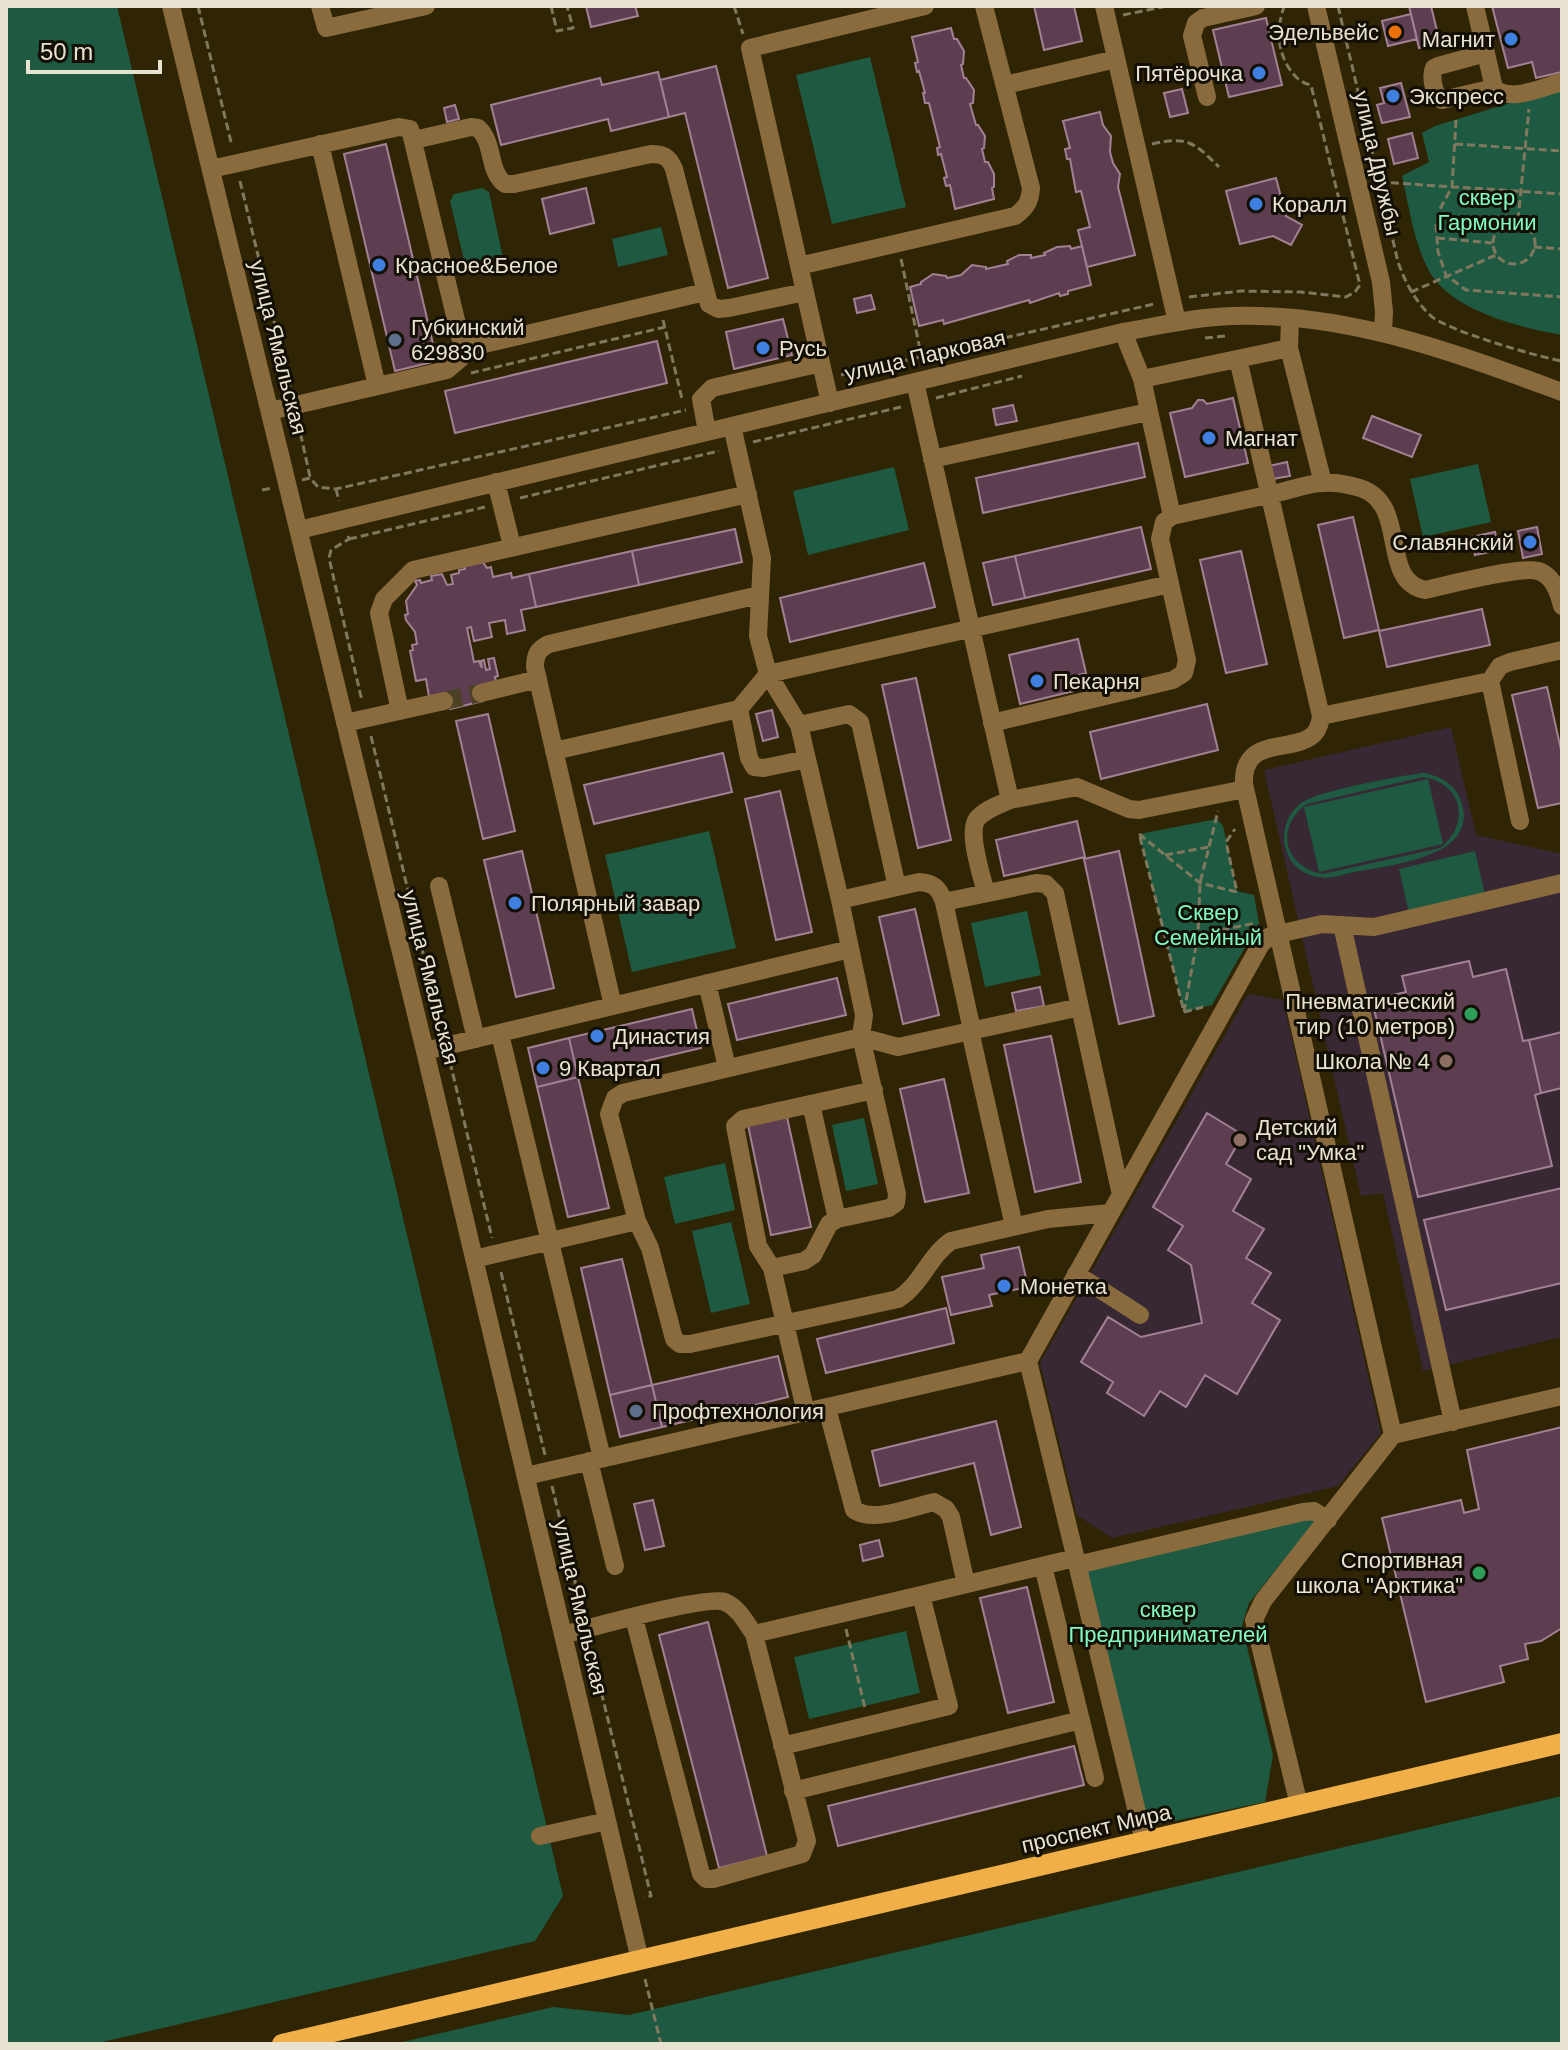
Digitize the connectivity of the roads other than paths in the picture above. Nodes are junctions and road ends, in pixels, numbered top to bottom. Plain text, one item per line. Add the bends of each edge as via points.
1 (171, 6) edge
2 (320, 6) edge
3 (925, 6) edge
4 (984, 6) edge
5 (1104, 6) edge
6 (1256, 6) edge
7 (1316, 6) edge
8 (1475, 6) edge
9 (416, 7) edge
10 (1486, 53) junction
11 (1116, 59) junction
12 (1562, 82) edge
13 (1005, 85) junction
14 (1494, 88) junction
15 (1207, 97) dead end
16 (414, 140) junction
17 (320, 144) junction
18 (211, 169) junction
19 (799, 266) junction
20 (705, 292) junction
21 (805, 292) junction
22 (1290, 318) junction
23 (1177, 322) junction
24 (1123, 332) junction
25 (1383, 332) junction
26 (1289, 348) junction
27 (463, 349) junction
28 (1238, 359) junction
29 (823, 371) junction
30 (1142, 379) junction
31 (915, 382) junction
32 (377, 386) junction
33 (1562, 392) edge
34 (830, 403) junction
35 (270, 411) junction
36 (1148, 412) junction
37 (732, 426) junction
38 (707, 432) junction
39 (932, 459) junction
40 (496, 482) junction
41 (1323, 483) junction
42 (748, 494) junction
43 (1270, 494) junction
44 (1172, 516) junction
45 (299, 530) junction
46 (512, 546) junction
47 (1170, 584) junction
48 (759, 595) junction
49 (1562, 606) edge
50 (971, 628) junction
51 (1562, 650) edge
52 (768, 674) junction
53 (538, 679) junction
54 (1490, 681) junction
55 (481, 693) tunnel mouth
56 (444, 701) tunnel mouth
57 (739, 709) junction
58 (400, 711) junction
59 (1321, 716) junction
60 (345, 723) junction
61 (992, 723) junction
62 (799, 725) junction
63 (554, 751) junction
64 (807, 759) junction
65 (1245, 789) junction
66 (1010, 800) junction
67 (1520, 821) dead end
68 (1562, 883) edge
69 (439, 886) dead end
70 (897, 887) junction
71 (986, 893) junction
72 (840, 900) junction
73 (944, 902) junction
74 (1342, 925) junction
75 (1280, 933) junction
76 (850, 949) junction
77 (707, 983) junction
78 (613, 1006) junction
79 (1080, 1007) junction
80 (971, 1030) junction
81 (500, 1034) junction
82 (861, 1037) junction
83 (476, 1039) junction
84 (425, 1051) junction
85 (727, 1067) junction
86 (874, 1090) junction
87 (811, 1104) junction
88 (1121, 1195) junction
89 (1110, 1213) junction
90 (837, 1219) junction
91 (637, 1221) junction
92 (1014, 1226) junction
93 (550, 1242) junction
94 (474, 1259) junction
95 (772, 1268) junction
96 (1076, 1274) junction
97 (1140, 1315) dead end
98 (785, 1324) junction
99 (1028, 1361) junction
100 (1562, 1396) edge
101 (827, 1408) junction
102 (806, 1413) junction
103 (1453, 1422) junction
104 (1393, 1435) junction
105 (596, 1460) junction
106 (526, 1476) junction
107 (1328, 1520) junction
108 (1076, 1561) junction
109 (615, 1566) dead end
110 (1043, 1566) junction
111 (966, 1584) junction
112 (921, 1595) junction
113 (634, 1618) junction
114 (754, 1634) junction
115 (563, 1635) junction
116 (1081, 1720) junction
117 (1562, 1743) edge
118 (782, 1746) junction
119 (1095, 1778) dead end
120 (793, 1791) junction
121 (1299, 1805) junction
122 (607, 1821) junction
123 (540, 1836) dead end
124 (1144, 1841) junction
125 (640, 1960) junction
126 (282, 2044) edge

1 - 18 street, улица Ямальская
2 - 9 street via 326,28
3 - 19 street via 750,48
4 - 13 street
5 - 11 street
6 - 15 street via 1196,23 1192,36
7 - 25 street, улица Дружбы via 1381,282
8 - 10 street
10 - 14 street
10 - 14 street via 1438,66 1432,76 1442,100
11 - 13 street
11 - 23 street
12 - 14 street via 1509,95
13 - 19 street via 1031,188 1025,208 1015,216
16 - 17 street via 405,126
16 - 20 street via 478,128 505,184 662,154 674,169
16 - 27 street
17 - 18 street
17 - 32 street
18 - 35 street, улица Ямальская
19 - 21 street
20 - 21 street via 709,304 718,309
20 - 27 street
21 - 29 street
22 - 23 street, улица Парковая via 1231,316
22 - 25 street, улица Парковая
22 - 26 street
23 - 24 street, улица Парковая
24 - 30 street
24 - 31 street, улица Парковая
25 - 33 street, улица Парковая
26 - 28 street
26 - 41 street
27 - 32 street via 447,370
28 - 30 street
28 - 43 street
29 - 34 street
29 - 38 street via 712,388 693,408
30 - 36 street
31 - 34 street, улица Парковая
31 - 39 street
32 - 35 street
34 - 37 street, улица Парковая
35 - 45 street, улица Ямальская
36 - 39 street
36 - 44 street
37 - 38 street, улица Парковая
37 - 42 street
38 - 40 street, улица Парковая
39 - 50 street
40 - 45 street, улица Парковая
40 - 46 street
41 - 43 street
41 - 49 street via 1359,488 1381,501 1401,571 1413,588 1538,571 1551,580
42 - 46 street
42 - 48 street via 762,558
43 - 44 street
43 - 59 street
44 - 47 street via 1164,522 1160,539
45 - 60 street, улица Ямальская
46 - 58 street via 413,570 384,599 379,621
47 - 50 street
47 - 61 street via 1187,660 1184,673 1173,680
48 - 52 street via 757,626
48 - 53 street via 549,644 535,657
50 - 52 street
50 - 61 street
51 - 54 street via 1500,666
52 - 57 street
52 - 62 street
53 - 55 street
53 - 63 street
54 - 59 street
54 - 67 street
56 - 58 street
57 - 63 street
57 - 64 street via 754,767
58 - 60 street
59 - 65 street via 1315,733 1307,738 1256,754 1244,774
60 - 84 street, улица Ямальская
61 - 66 street
62 - 64 street
62 - 70 street via 849,714 860,722
63 - 78 street
64 - 72 street
65 - 66 street via 1133,809 1077,787
65 - 75 street
66 - 71 street via 974,824
68 - 74 street via 1374,927
69 - 83 street
70 - 72 street
70 - 73 street via 929,883 939,888
71 - 73 street
71 - 79 street via 1036,883 1055,893
72 - 76 street
73 - 80 street
74 - 75 street
74 - 103 street
75 - 88 street via 1261,944
75 - 104 street
76 - 77 street
76 - 82 street via 864,1015
77 - 78 street
77 - 85 street
78 - 81 street
79 - 80 street
79 - 88 street
80 - 82 street via 898,1047
80 - 92 street
81 - 83 street
81 - 93 street
82 - 85 street
82 - 86 street
83 - 84 street
84 - 94 street, улица Ямальская
85 - 91 street via 623,1093 610,1105
86 - 87 street
86 - 90 street via 896,1203
87 - 90 street
87 - 95 street via 743,1119 735,1126 758,1246
88 - 89 street
89 - 92 street
89 - 96 street
90 - 95 street via 813,1255
91 - 93 street
91 - 98 street via 655,1263 670,1330 680,1344
92 - 98 street via 941,1247 898,1299
93 - 94 street
93 - 105 street
94 - 106 street, улица Ямальская
95 - 98 street
96 - 97 street
96 - 99 street
98 - 102 street
99 - 101 street
99 - 108 street
100 - 103 street
101 - 102 street
101 - 111 street via 854,1510 874,1515 941,1504 951,1517
102 - 105 street
103 - 104 street
104 - 107 street
105 - 106 street
105 - 109 street
106 - 115 street, улица Ямальская
107 - 108 street via 1314,1511 1303,1512
107 - 121 street via 1263,1601 1254,1620
108 - 110 street
108 - 124 street
110 - 111 street
110 - 116 street
111 - 112 street
112 - 114 street
112 - 118 street via 949,1706
113 - 114 street via 724,1601 736,1608
113 - 115 street
113 - 120 street via 701,1874 713,1879 802,1854 807,1841
114 - 118 street
115 - 122 street, улица Ямальская
116 - 119 street
116 - 120 street
117 - 121 main road, проспект Мира
118 - 120 street
121 - 124 main road, проспект Мира
122 - 123 street
122 - 125 street, улица Ямальская
124 - 125 main road, проспект Мира
125 - 126 main road, проспект Мира

